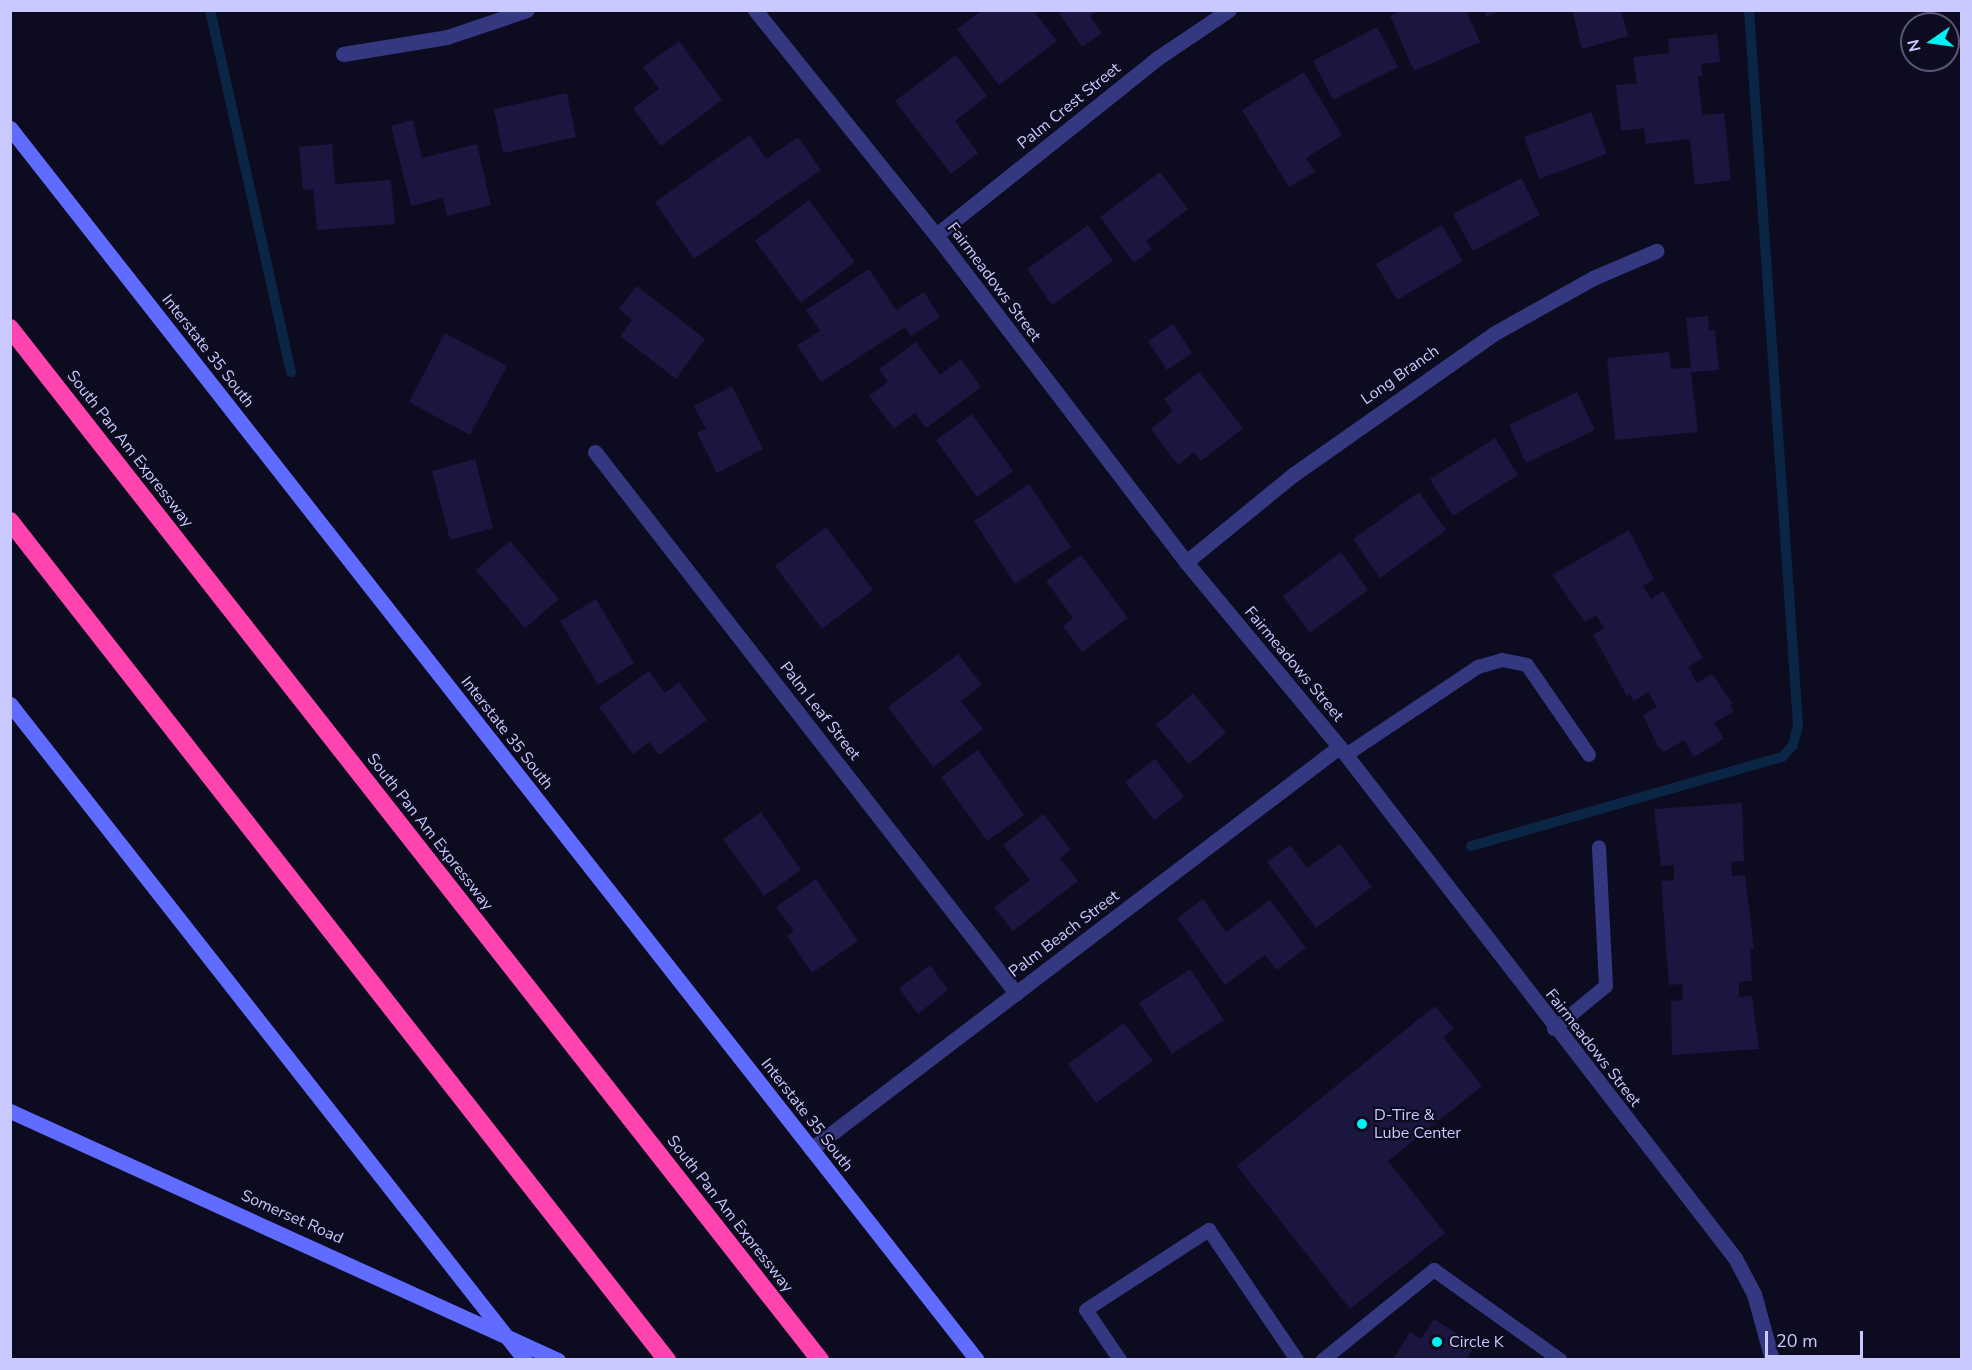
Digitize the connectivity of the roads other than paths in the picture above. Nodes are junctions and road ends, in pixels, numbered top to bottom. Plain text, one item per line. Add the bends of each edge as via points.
1 (527, 10) edge
2 (755, 10) edge
3 (1229, 10) edge
4 (343, 54) dead end
5 (10, 128) edge
6 (936, 235) junction
7 (1656, 251) dead end
8 (10, 328) edge
9 (595, 452) dead end
10 (10, 521) edge
11 (1186, 562) junction
12 (10, 704) edge
13 (1343, 751) junction
14 (1589, 755) dead end
15 (1599, 847) dead end
16 (1016, 993) junction
17 (1554, 1029) junction
18 (10, 1111) edge
19 (811, 1149) junction
20 (505, 1335) junction
21 (525, 1359) edge
22 (558, 1359) edge
23 (667, 1359) edge
24 (820, 1359) edge
25 (977, 1359) edge
26 (1120, 1359) edge
27 (1297, 1359) edge
28 (1323, 1359) edge
29 (1560, 1359) edge
30 (1772, 1359) edge

1 - 4 street via 447,37
2 - 6 street, Fairmeadows Street
3 - 6 street, Palm Crest Street via 1159,57
5 - 19 main road, Interstate 35 South
6 - 11 street, Fairmeadows Street
7 - 11 street, Long Branch via 1593,278 1483,341 1294,474
8 - 24 highway, South Pan Am Expressway
9 - 16 street, Palm Leaf Street
10 - 23 highway
11 - 13 street, Fairmeadows Street
12 - 20 main road
13 - 14 lane via 1478,668 1502,660 1527,665
13 - 16 street, Palm Beach Street
13 - 17 street, Fairmeadows Street
15 - 17 lane via 1606,986
16 - 19 street, Palm Beach Street
17 - 30 street, Fairmeadows Street via 1735,1258 1762,1316
18 - 20 main road, Somerset Road
19 - 25 main road, Interstate 35 South
20 - 21 main road
20 - 22 main road, Somerset Road
26 - 27 lane via 1086,1310 1209,1230
28 - 29 lane via 1434,1270

